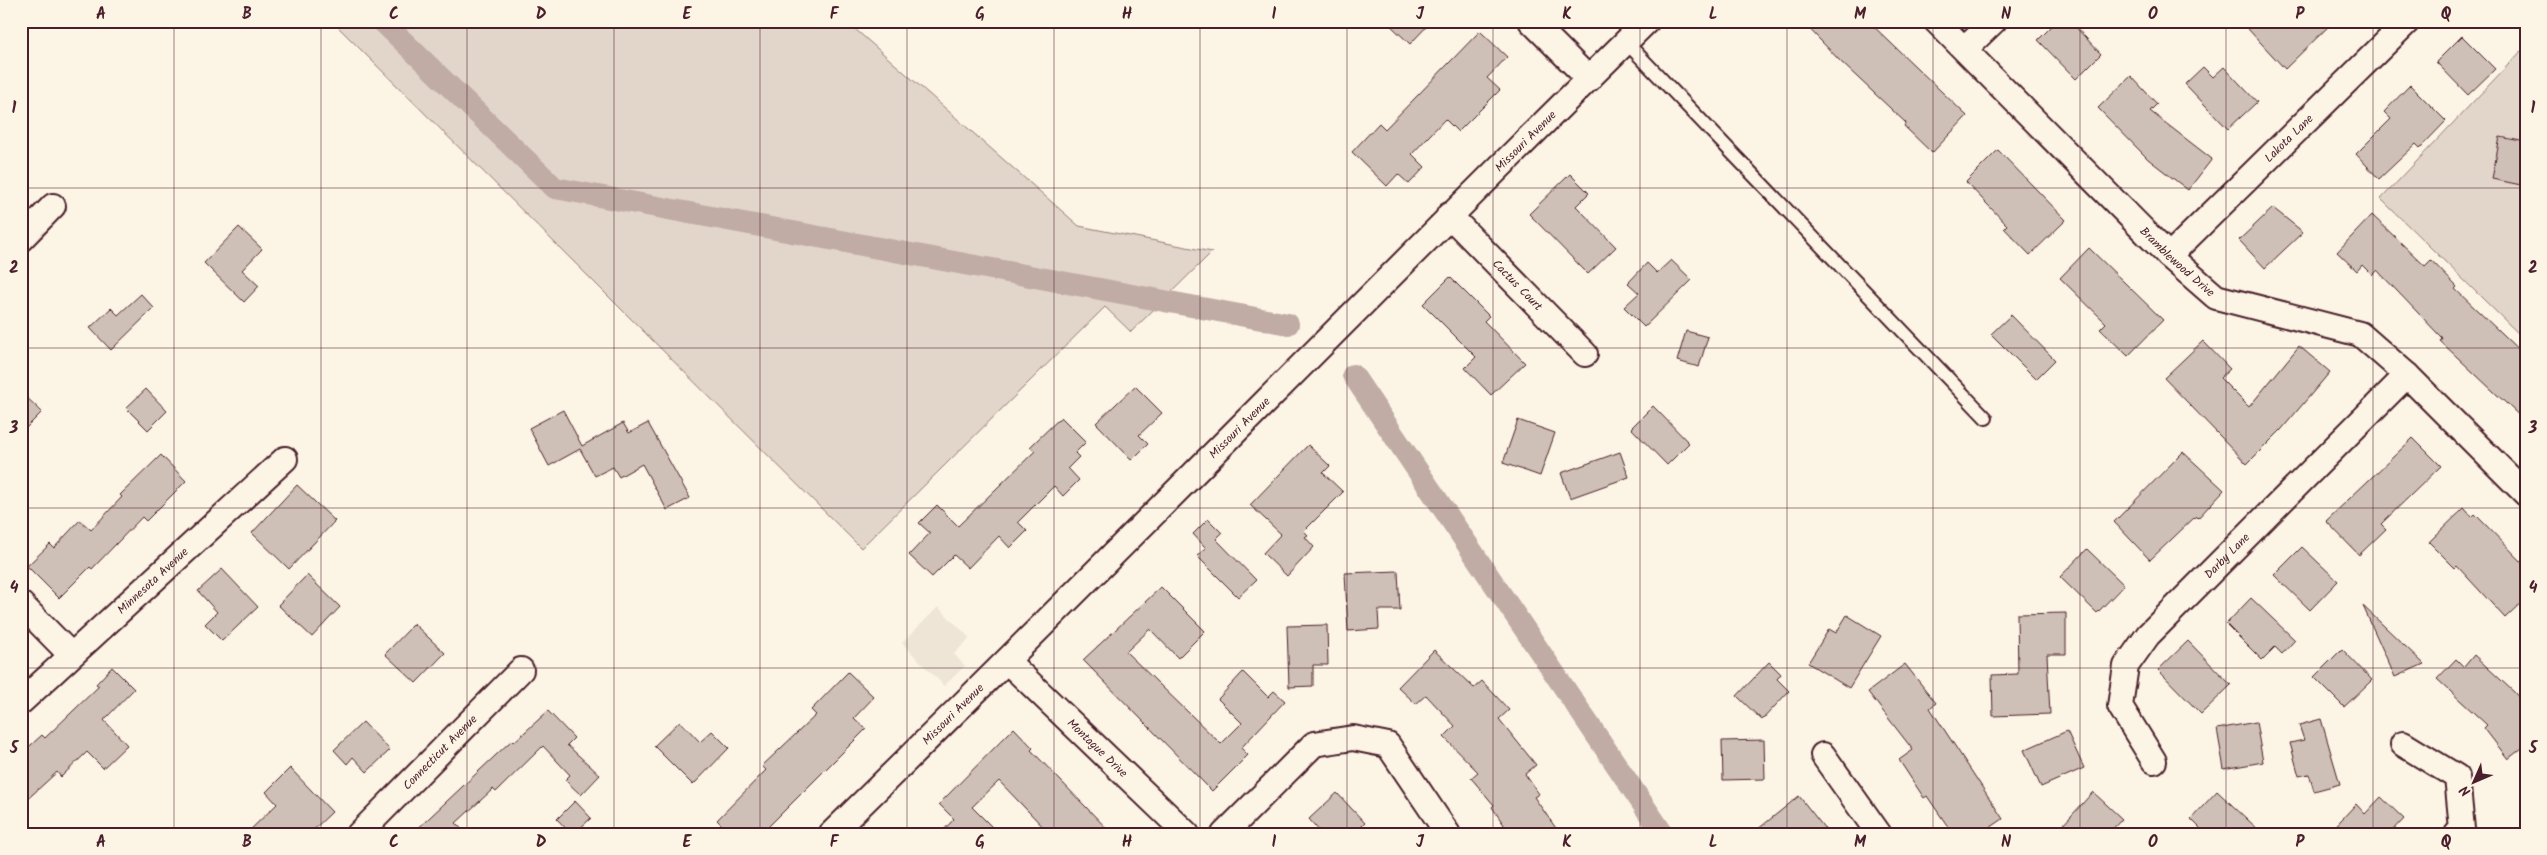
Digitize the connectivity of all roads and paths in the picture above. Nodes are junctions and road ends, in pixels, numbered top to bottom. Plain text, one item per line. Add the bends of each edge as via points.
1 (1531, 21) edge
2 (1647, 21) edge
3 (1936, 21) edge
4 (1994, 21) edge
5 (2408, 21) edge
6 (1626, 42) junction
7 (1965, 49) junction
8 (1589, 79) junction
9 (53, 206) dead end
10 (1449, 215) junction
11 (21, 239) edge
12 (2169, 256) junction
13 (1585, 354) dead end
14 (2407, 375) junction
15 (1986, 418) dead end
16 (285, 459) dead end
17 (2526, 494) edge
18 (21, 604) edge
19 (71, 655) junction
20 (1008, 662) junction
21 (521, 670) dead end
22 (21, 702) edge
23 (2403, 744) dead end
24 (1823, 755) dead end
25 (2154, 761) dead end
26 (359, 834) edge
27 (831, 834) edge
28 (1187, 834) edge
29 (1224, 834) edge
30 (1448, 834) edge
31 (1879, 834) edge
32 (2457, 834) edge

1 - 8 street
2 - 6 street, Missouri Avenue
3 - 7 street, Bramblewood Drive
4 - 7 street
5 - 12 street, Lakota Lane
6 - 8 street, Missouri Avenue
6 - 15 lane
7 - 12 street, Bramblewood Drive
8 - 10 street, Missouri Avenue
9 - 11 street
10 - 13 street, Cactus Court
10 - 20 street, Missouri Avenue
12 - 14 street, Bramblewood Drive via 2216,297 2360,334
14 - 17 street, Bramblewood Drive
14 - 25 street, Darby Lane via 2148,635 2126,666 2120,706
16 - 19 street, Minnesota Avenue
18 - 19 street
19 - 22 street, Minnesota Avenue
20 - 27 street, Missouri Avenue
20 - 28 street, Montague Drive
21 - 26 street, Connecticut Avenue
23 - 32 street via 2457,777 2462,829
24 - 31 street
29 - 30 street via 1314,744 1353,738 1388,745

